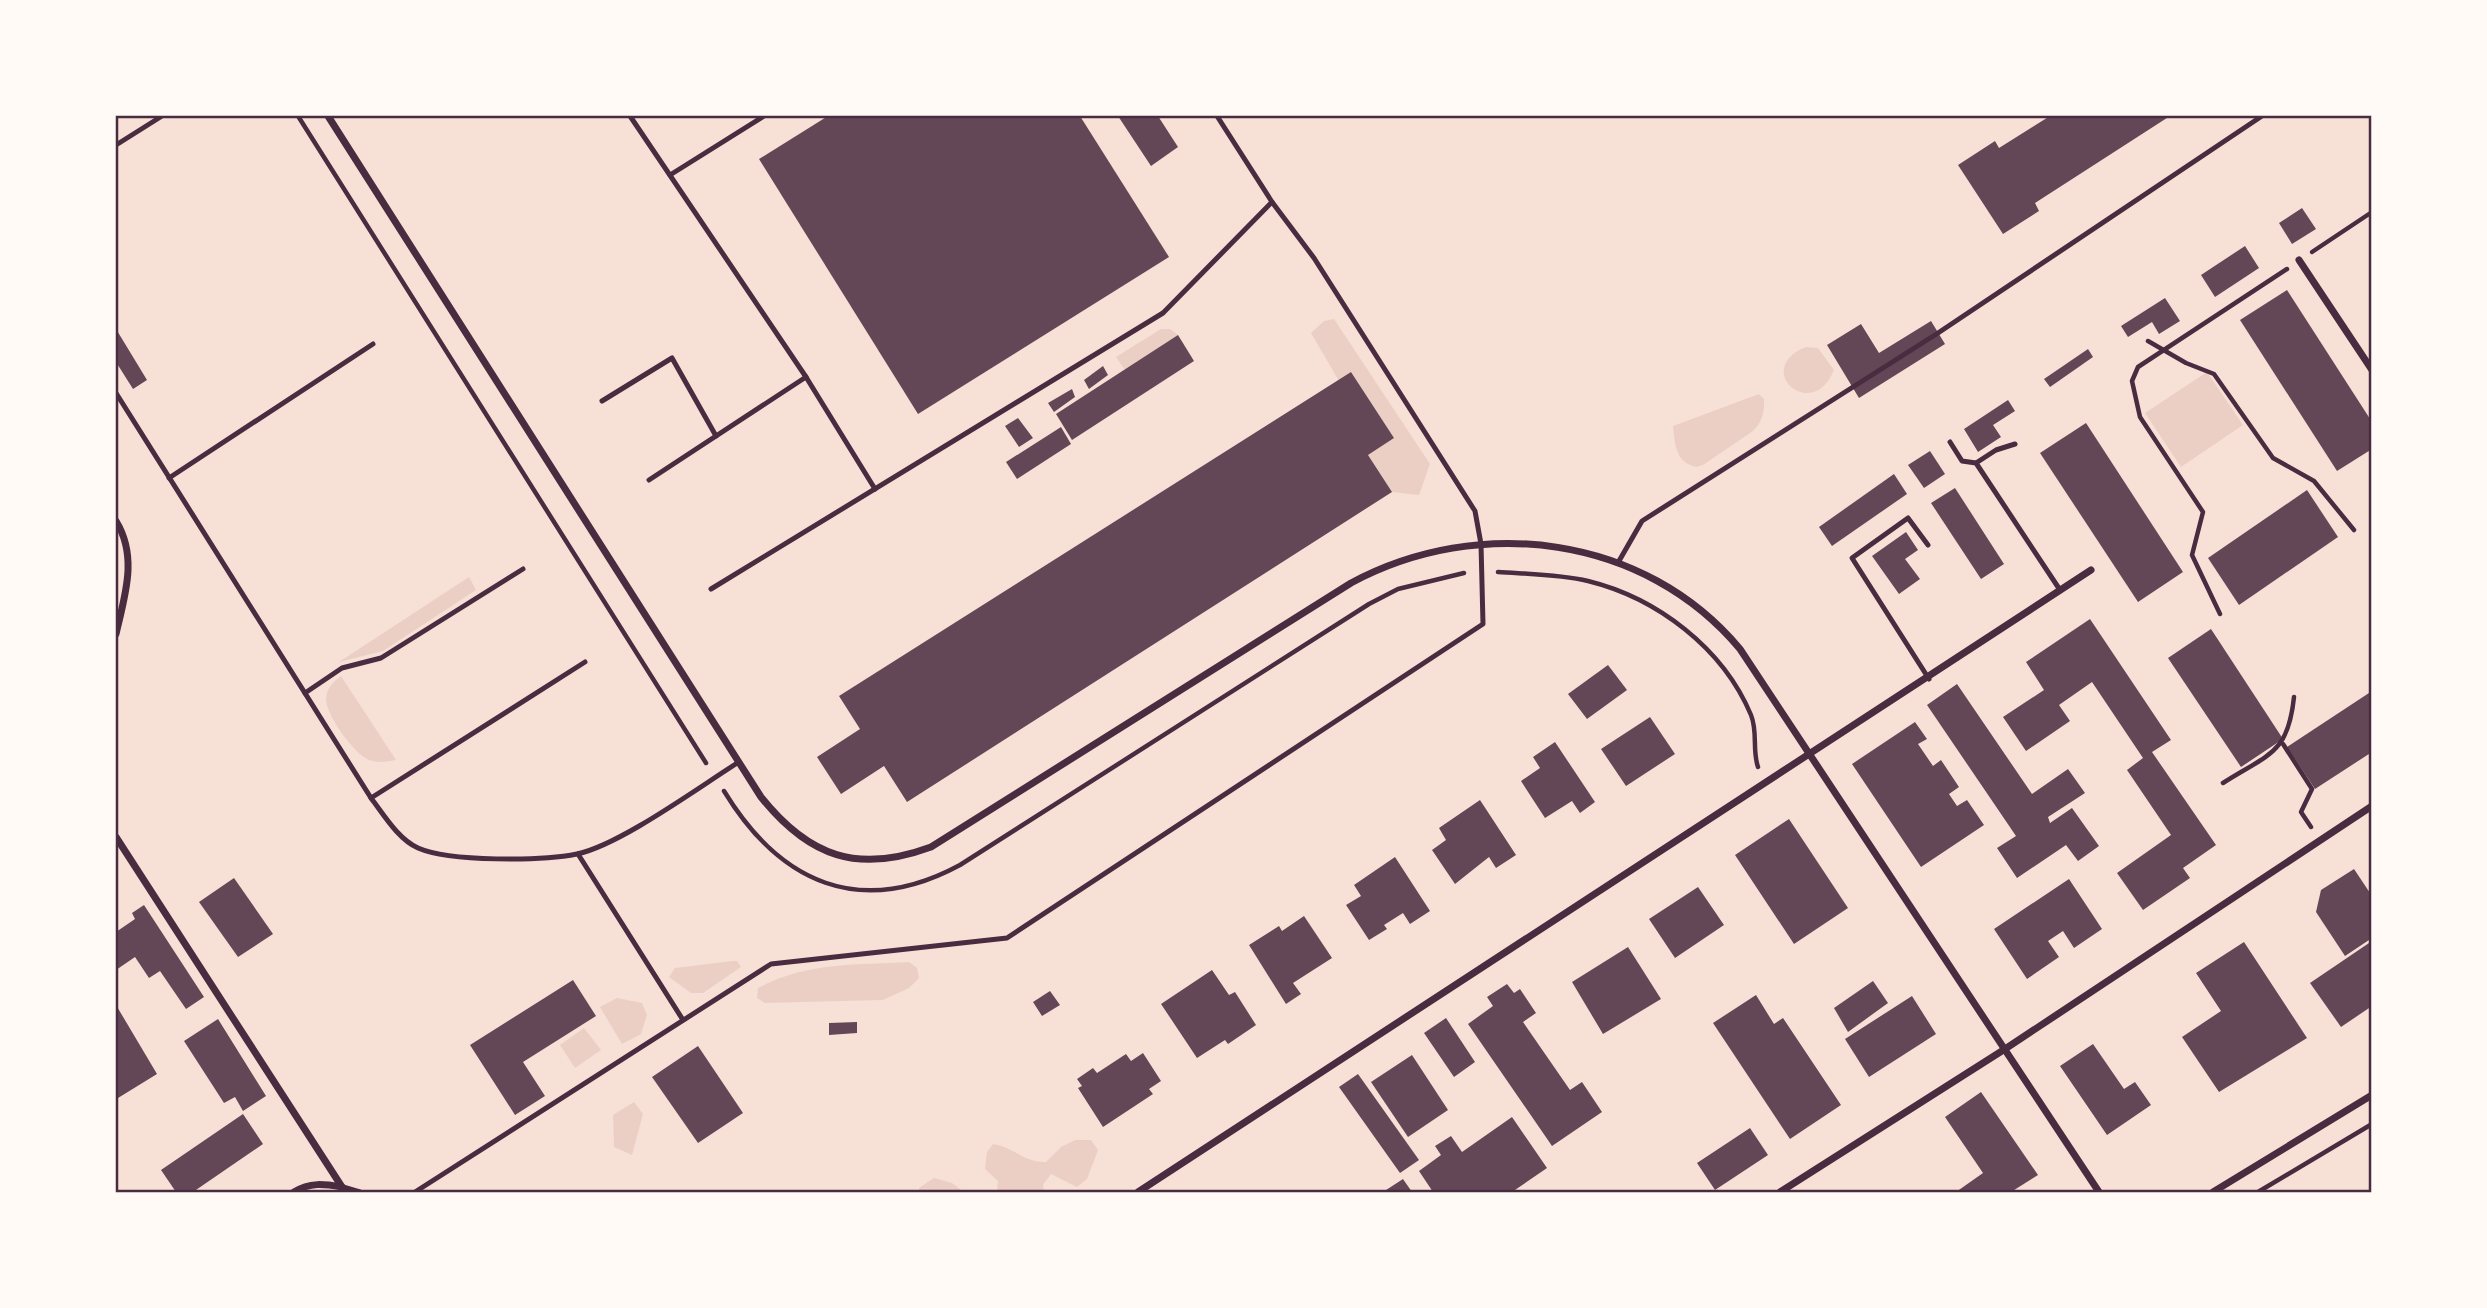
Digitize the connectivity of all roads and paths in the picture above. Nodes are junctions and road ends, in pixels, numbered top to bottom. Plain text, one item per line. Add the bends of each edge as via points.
1 (162, 116) edge
2 (298, 116) edge
3 (328, 116) edge
4 (631, 116) edge
5 (764, 116) edge
6 (1217, 116) edge
7 (2262, 116) edge
8 (116, 145) edge
9 (670, 175) junction
10 (1272, 202) junction
11 (2371, 212) edge
12 (2299, 260) junction
13 (2148, 341) dead end
14 (373, 344) dead end
15 (2165, 349) junction
16 (2371, 370) edge
17 (806, 377) junction
18 (116, 393) edge
19 (602, 401) dead end
20 (716, 436) junction
21 (1950, 442) dead end
22 (2015, 444) dead end
23 (1976, 463) junction
24 (169, 478) junction
25 (649, 480) dead end
26 (875, 489) junction
27 (116, 521) edge
28 (2354, 530) dead end
29 (1481, 544) junction
30 (1928, 545) dead end
31 (1619, 561) junction
32 (523, 569) dead end
33 (2091, 570) dead end
34 (1482, 572) junction
35 (711, 589) dead end
36 (2060, 590) junction
37 (2220, 614) dead end
38 (116, 634) edge
39 (585, 663) dead end
40 (1929, 679) junction
41 (305, 693) junction
42 (2294, 698) dead end
43 (2283, 744) junction
44 (1809, 754) junction
45 (739, 762) junction
46 (715, 777) junction
47 (1766, 782) junction
48 (2223, 783) dead end
49 (371, 798) junction
50 (2371, 806) edge
51 (116, 837) edge
52 (2320, 841) junction
53 (578, 854) junction
54 (683, 1020) junction
55 (2005, 1049) junction
56 (2371, 1095) edge
57 (2371, 1124) edge
58 (344, 1190) edge
59 (294, 1192) edge
60 (360, 1192) edge
61 (415, 1192) edge
62 (1138, 1192) edge
63 (1780, 1192) edge
64 (2099, 1192) edge
65 (2213, 1192) edge
66 (2258, 1192) edge

1 - 8 lane
2 - 46 path
3 - 45 street
4 - 9 lane
5 - 9 lane
6 - 10 lane
7 - 31 lane via 1938,333 1642,521
9 - 17 lane
10 - 26 lane via 1163,313
10 - 29 lane via 1314,258 1475,511
11 - 12 path
12 - 15 path
12 - 16 street
13 - 15 path
14 - 24 lane
15 - 28 path via 2214,373 2273,458 2314,481
15 - 37 path via 2138,367 2132,381 2140,417 2203,512 2192,555
17 - 20 lane
17 - 26 lane
18 - 24 lane
19 - 20 lane via 671,358
20 - 25 lane
21 - 23 lane via 1962,461
22 - 23 lane
23 - 36 lane
24 - 41 lane
26 - 35 lane
27 - 38 street via 130,554
29 - 31 street via 1567,550
29 - 34 lane
29 - 45 street via 1408,557 1351,583 941,842 903,858 876,862 822,850 778,818
30 - 40 lane via 1908,518 1852,558
31 - 44 street via 1683,596 1727,634
32 - 41 lane via 382,658 342,668
33 - 36 street
34 - 46 path via 1430,579 1369,604 960,865 912,885 850,888 797,870 758,841
34 - 47 path via 1586,581 1639,599 1671,619 1710,654 1747,707 1756,764
34 - 54 lane via 1483,624 1007,938 771,964
36 - 40 street
39 - 49 lane
40 - 44 street
41 - 49 lane
42 - 43 path via 2291,727
43 - 48 path
43 - 52 path via 2312,789 2301,812
44 - 47 street
44 - 55 street
45 - 46 lane
46 - 53 lane via 617,837
47 - 62 street
49 - 53 lane via 416,847 452,858
50 - 52 street
51 - 58 street
52 - 55 street
53 - 54 lane
54 - 61 lane
55 - 63 street
55 - 64 street
56 - 65 street
57 - 66 path
58 - 59 street via 320,1184
58 - 60 lane

